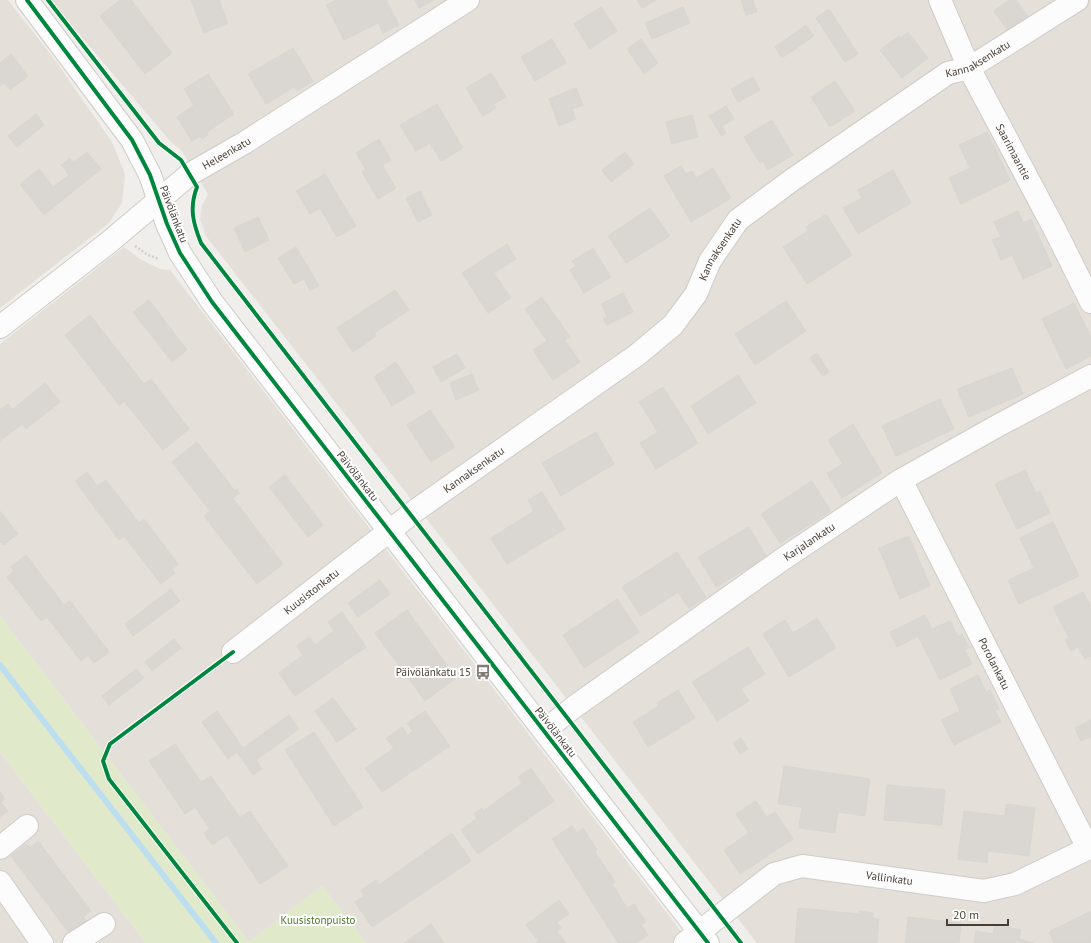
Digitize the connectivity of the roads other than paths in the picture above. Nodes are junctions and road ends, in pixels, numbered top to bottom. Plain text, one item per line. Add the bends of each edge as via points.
1 (27, 0) edge
2 (468, 0) edge
3 (940, 0) edge
4 (1077, 0) edge
5 (969, 68) junction
6 (158, 200) junction
7 (1091, 302) edge
8 (0, 327) edge
9 (1091, 376) edge
10 (901, 480) junction
11 (389, 530) junction
12 (233, 652) dead end
13 (544, 731) junction
14 (28, 826) dead end
15 (1089, 847) edge
16 (0, 848) edge
17 (0, 882) edge
18 (104, 924) dead end
19 (697, 939) edge
20 (42, 943) edge
21 (74, 943) edge

1 - 6 street, Päivölänkatu via 132,140 150,175
2 - 6 street, Heleenkatu via 244,143 190,174
3 - 5 street, Saarimaantie
4 - 5 street, Kannaksenkatu
5 - 7 street, Saarimaantie
5 - 11 street, Kannaksenkatu via 948,74 792,180 738,220 710,261 696,294 674,325 637,355
6 - 8 street, Heleenkatu via 108,243
6 - 11 street, Päivölänkatu via 180,253 212,302
9 - 10 street, Karjalankatu
10 - 13 street, Karjalankatu via 783,559
10 - 15 street, Porolankatu
11 - 12 street, Kuusistonkatu
11 - 13 street, Päivölänkatu
13 - 19 street, Päivölänkatu
14 - 16 street
15 - 19 street, Vallinkatu via 1015,884 984,891 802,866 774,874
17 - 20 street
18 - 21 street

